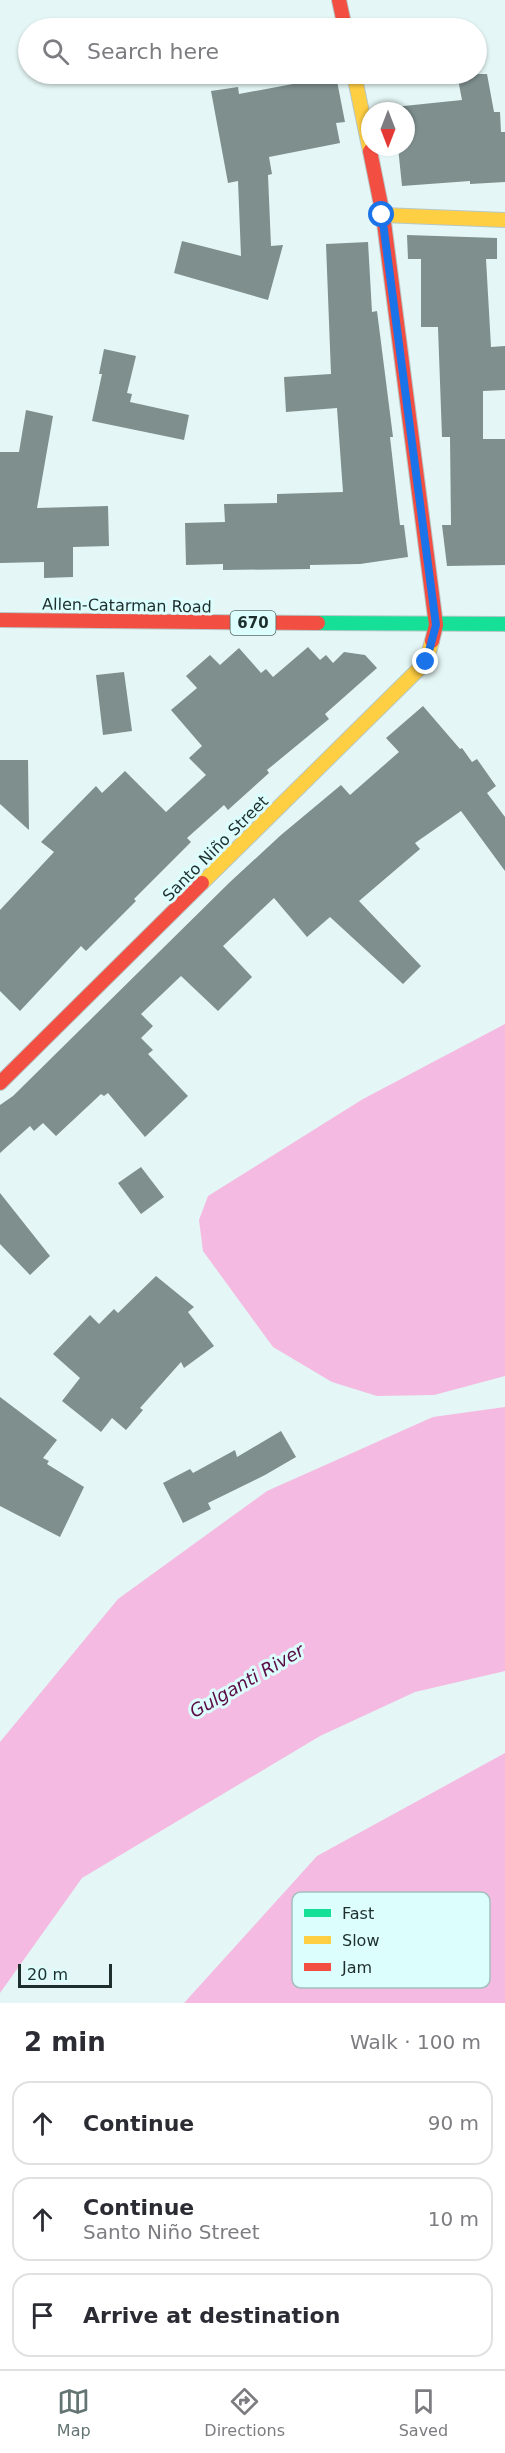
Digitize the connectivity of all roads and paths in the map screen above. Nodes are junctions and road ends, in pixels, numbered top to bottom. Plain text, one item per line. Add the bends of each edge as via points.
1 (339, 0) edge
2 (343, 18) edge
3 (356, 84) edge
4 (382, 215) junction
5 (505, 220) edge
6 (0, 620) edge
7 (505, 624) edge
8 (436, 625) junction
9 (0, 1083) edge

1 - 2 street
3 - 4 street
4 - 5 street
4 - 8 street
6 - 8 street, Allen-Catarman Road / 670
7 - 8 street, Allen-Catarman Road / 670
8 - 9 street, Santo Niño Street via 426,662

